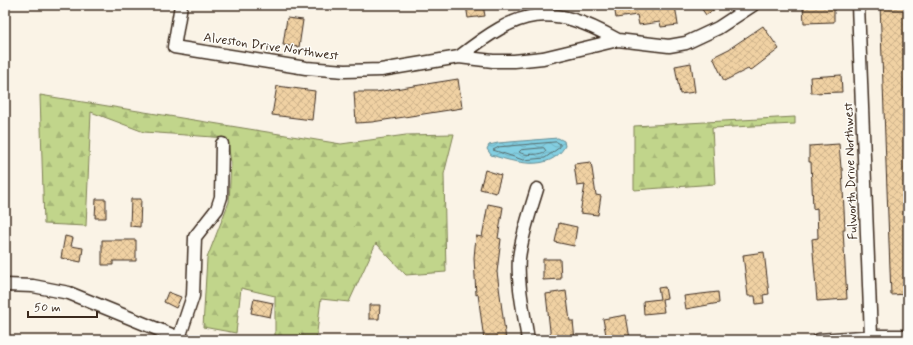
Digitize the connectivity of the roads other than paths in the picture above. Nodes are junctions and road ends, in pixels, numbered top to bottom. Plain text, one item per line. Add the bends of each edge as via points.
1 (181, 5) edge
2 (753, 5) edge
3 (858, 5) edge
4 (618, 40) junction
5 (459, 57) junction
6 (222, 144) dead end
7 (537, 189) dead end
8 (5, 285) edge
9 (871, 336) junction
10 (908, 336) edge
11 (181, 339) edge
12 (528, 340) edge
13 (819, 340) edge

1 - 5 street, Alveston Drive Northwest via 174,47 306,68 345,71 417,66
2 - 4 street, Alveston Drive Northwest via 718,28 686,43 669,46
3 - 9 street, Fulworth Drive Northwest
4 - 5 street, Alveston Drive Northwest via 543,58 493,61
4 - 5 street, Alveston Drive Northwest via 573,19 551,15 535,16 504,25
6 - 11 street via 221,197 217,209 195,237 193,296
7 - 12 street via 522,237 519,258
8 - 11 street via 33,286 69,293
9 - 10 street
9 - 13 street

